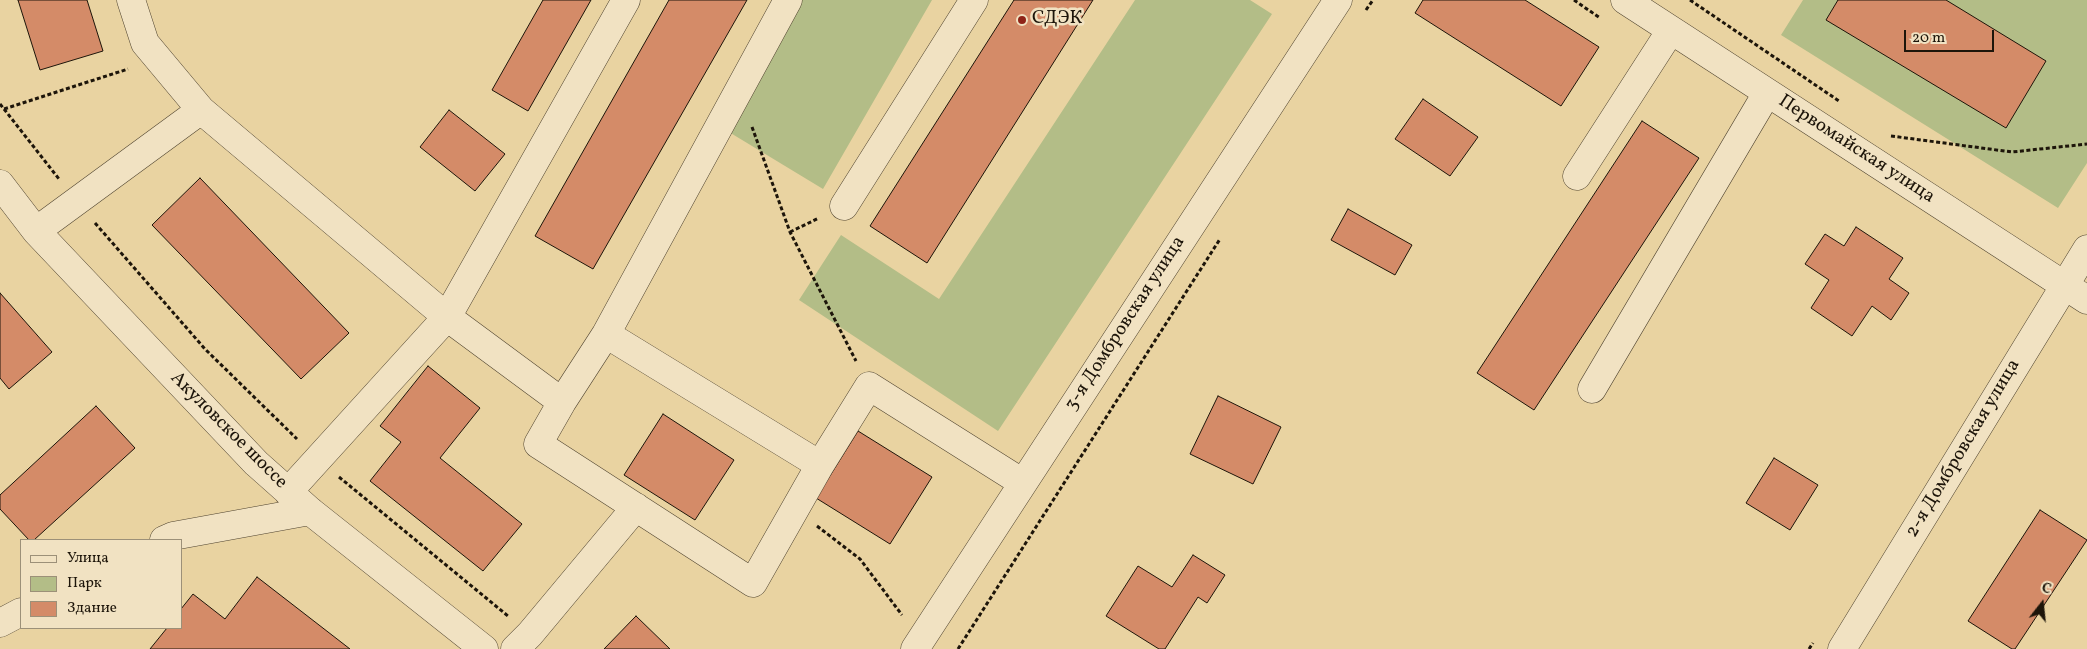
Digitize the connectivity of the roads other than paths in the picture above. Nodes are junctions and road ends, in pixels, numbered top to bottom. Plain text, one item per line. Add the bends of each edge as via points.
1 (131, 0) edge
2 (626, 0) edge
3 (788, 0) edge
4 (974, 0) edge
5 (1338, 0) edge
6 (1625, 0) edge
7 (1671, 30) junction
8 (1768, 93) junction
9 (201, 110) junction
10 (1577, 176) dead end
11 (0, 184) edge
12 (844, 206) dead end
13 (36, 231) junction
14 (2087, 248) edge
15 (2064, 286) junction
16 (2087, 300) edge
17 (447, 317) junction
18 (606, 334) junction
19 (1592, 389) dead end
20 (562, 402) junction
21 (820, 465) junction
22 (1023, 482) junction
23 (288, 492) junction
24 (636, 507) junction
25 (310, 511) junction
26 (166, 539) edge
27 (20, 613) edge
28 (0, 623) edge
29 (523, 642) edge
30 (484, 649) edge
31 (914, 649) edge
32 (1842, 649) edge

1 - 9 street via 145,43
2 - 17 street
3 - 18 street
4 - 12 street
5 - 22 street, 3-я Домбровская улица
6 - 7 street, Первомайская улица
7 - 8 street, Первомайская улица
7 - 10 street
8 - 15 street, Первомайская улица
8 - 19 street
9 - 13 street
9 - 17 street
11 - 13 street, Акуловское шоссе
13 - 23 street, Акуловское шоссе via 256,463
14 - 15 street, 2-я Домбровская улица
15 - 16 street, Первомайская улица
15 - 32 street, 2-я Домбровская улица
17 - 20 street
17 - 23 street
18 - 20 street
18 - 21 street
20 - 24 street via 538,444
21 - 22 street via 869,386
21 - 24 street via 753,584
22 - 31 street, 3-я Домбровская улица
23 - 25 street, Акуловское шоссе
24 - 29 street
25 - 26 street
25 - 30 street, Акуловское шоссе
27 - 28 street

